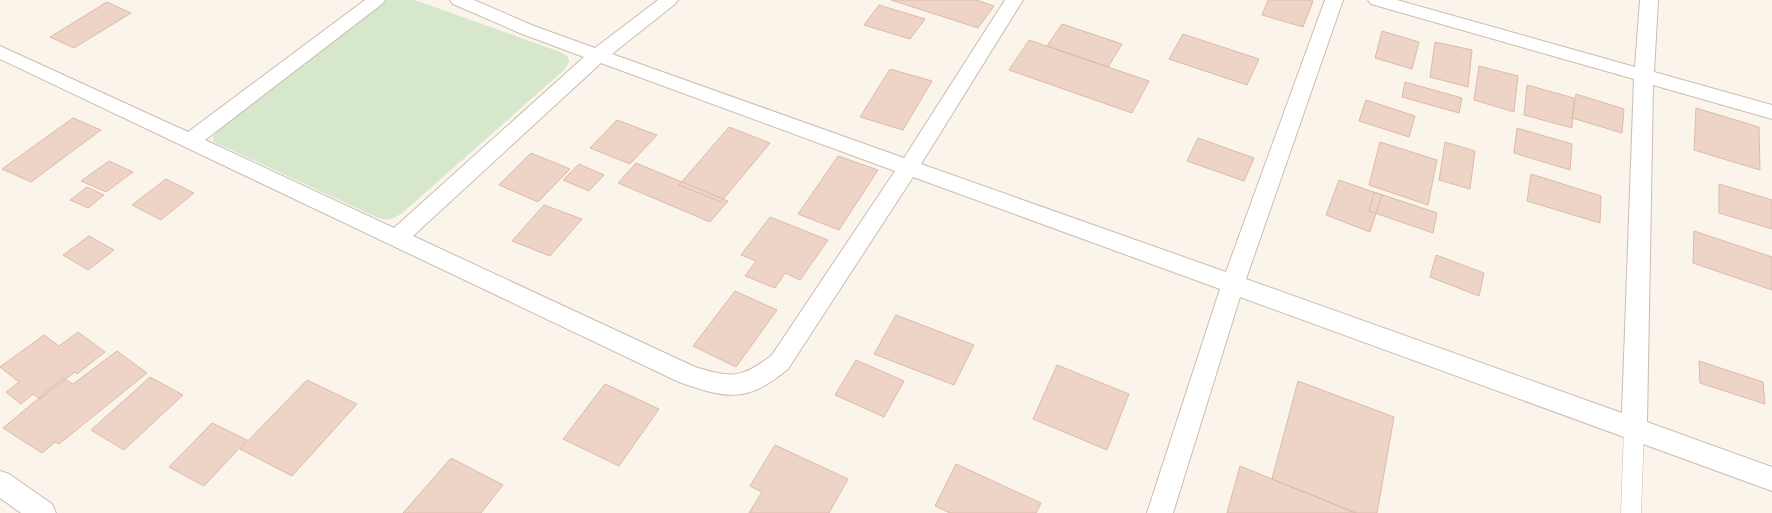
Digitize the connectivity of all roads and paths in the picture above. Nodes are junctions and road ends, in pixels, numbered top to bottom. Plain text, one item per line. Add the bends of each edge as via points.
1 (376, 0) edge
2 (459, 0) edge
3 (669, 0) edge
4 (1014, 0) edge
5 (1334, 0) edge
6 (1377, 0) edge
7 (1649, 0) edge
8 (0, 52) edge
9 (598, 55) junction
10 (1644, 76) junction
11 (1772, 112) edge
12 (190, 141) junction
13 (908, 166) junction
14 (396, 239) junction
15 (1233, 284) junction
16 (1634, 430) junction
17 (1772, 479) edge
18 (0, 483) edge
19 (43, 513) edge
20 (1160, 513) edge
21 (1631, 513) edge

1 - 12 street
2 - 9 street via 507,22
3 - 9 street
4 - 13 street
5 - 15 street
6 - 10 street
7 - 10 street
8 - 12 street
9 - 13 street
9 - 14 street
10 - 11 street
10 - 16 street
12 - 14 street
13 - 14 street via 780,362 766,374 741,385 728,387 688,375
13 - 15 street
15 - 16 street
15 - 20 street
16 - 17 street
16 - 21 lane
18 - 19 street

